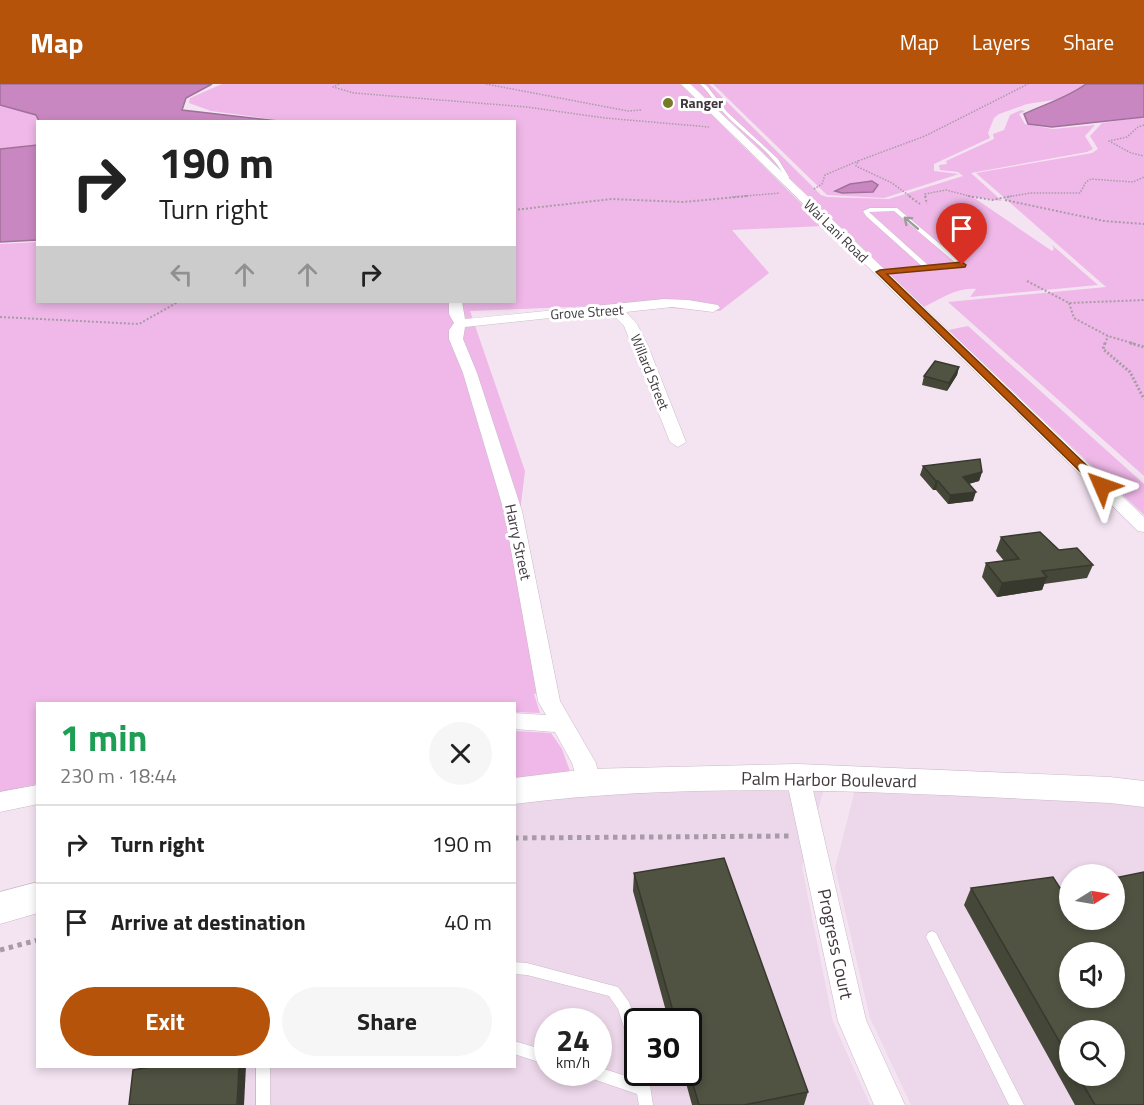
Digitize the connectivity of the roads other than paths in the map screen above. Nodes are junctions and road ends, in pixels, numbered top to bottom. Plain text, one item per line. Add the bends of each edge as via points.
1 (685, 84) edge
2 (702, 84) edge
3 (791, 187) junction
4 (928, 268) junction
5 (880, 272) junction
6 (456, 303) edge
7 (713, 308) dead end
8 (611, 312) junction
9 (460, 323) junction
10 (678, 442) dead end
11 (1144, 527) edge
12 (516, 722) edge
13 (561, 724) junction
14 (798, 777) junction
15 (588, 782) junction
16 (516, 791) edge
17 (36, 794) edge
18 (1144, 795) edge
19 (0, 802) edge
20 (36, 898) edge
21 (0, 908) edge
22 (932, 937) dead end
23 (516, 968) edge
24 (625, 1008) edge
25 (516, 1048) edge
26 (534, 1053) edge
27 (263, 1068) edge
28 (612, 1079) edge
29 (643, 1086) edge
30 (644, 1089) junction
31 (263, 1105) edge
32 (646, 1105) edge
33 (890, 1105) edge
34 (1017, 1105) edge

1 - 3 street, Wai Lani Road
2 - 3 lane via 783,168
3 - 5 street, Wai Lani Road
4 -> 4 lane via 962,265 895,209 867,211
4 - 5 lane
5 - 11 street, Wai Lani Road
6 - 9 street, Harry Street
7 - 8 street, Grove Street via 687,302
8 - 9 street, Grove Street via 597,309
8 - 10 street, Willard Street via 630,324 642,346
9 - 13 street, Harry Street via 456,339 513,511 545,684
12 - 13 street
13 - 15 street, Harry Street via 584,763
14 - 15 main road, Palm Harbor Boulevard
14 - 18 main road, Palm Harbor Boulevard via 1110,790
14 - 33 street, Progress Court via 852,1021
15 - 16 main road, Palm Harbor Boulevard
17 - 19 street
20 - 21 main road
22 - 34 lane
23 - 24 lane via 613,991
25 - 26 lane
27 - 31 lane
28 - 30 lane
29 - 30 lane
30 - 32 lane

